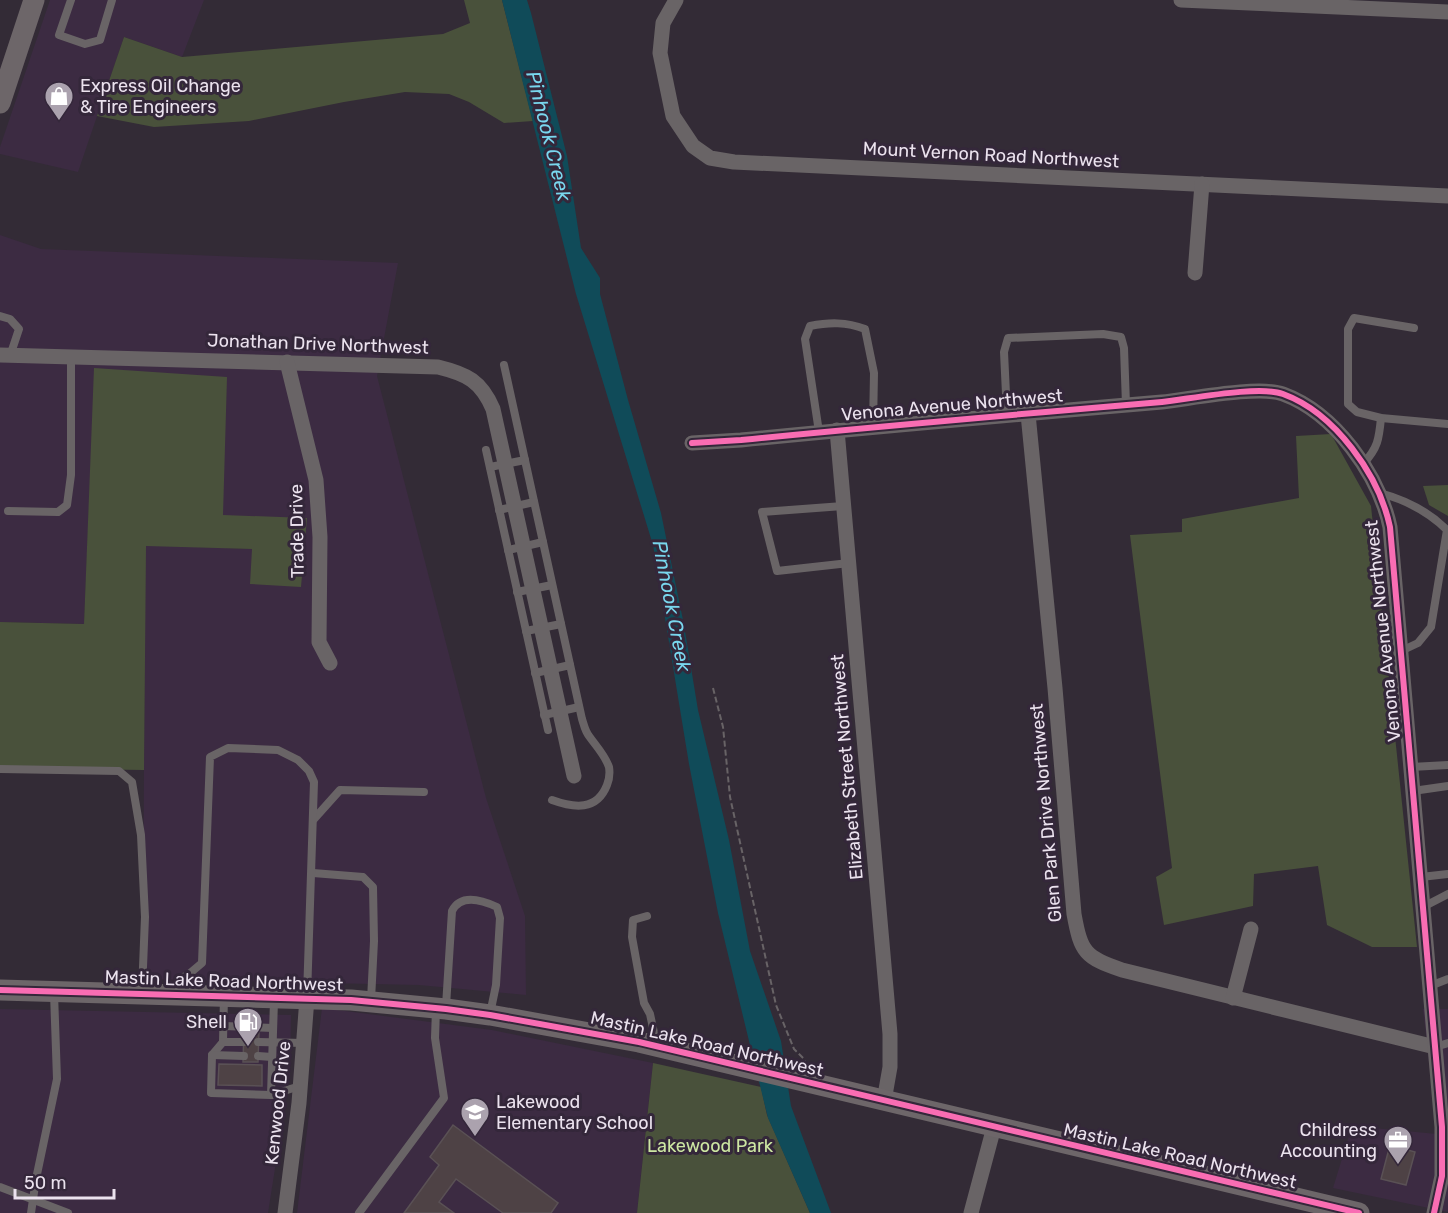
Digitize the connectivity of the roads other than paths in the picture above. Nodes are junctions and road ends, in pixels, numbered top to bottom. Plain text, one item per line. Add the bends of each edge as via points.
1 (34, 0) edge
2 (71, 0) edge
3 (112, 0) edge
4 (676, 0) edge
5 (1181, 0) edge
6 (1448, 12) edge
7 (0, 103) edge
8 (1202, 184) junction
9 (1448, 196) edge
10 (1195, 273) dead end
11 (0, 316) edge
12 (1414, 328) dead end
13 (5, 355) edge
14 (71, 356) junction
15 (288, 362) junction
16 (504, 365) dead end
17 (1125, 405) junction
18 (1028, 414) junction
19 (1007, 416) junction
20 (1381, 418) junction
21 (1448, 424) edge
22 (873, 427) junction
23 (837, 430) junction
24 (819, 432) junction
25 (692, 443) dead end
26 (486, 450) dead end
27 (525, 460) junction
28 (505, 464) junction
29 (1363, 464) junction
30 (490, 467) junction
31 (1380, 493) junction
32 (534, 502) junction
33 (843, 506) junction
34 (507, 508) junction
35 (8, 511) dead end
36 (543, 542) junction
37 (516, 548) junction
38 (849, 563) junction
39 (552, 585) junction
40 (533, 589) junction
41 (517, 592) junction
42 (561, 624) junction
43 (541, 628) junction
44 (526, 631) junction
45 (1401, 651) junction
46 (330, 663) dead end
47 (570, 666) junction
48 (550, 669) junction
49 (535, 673) junction
50 (579, 707) junction
51 (560, 711) junction
52 (544, 715) junction
53 (548, 730) dead end
54 (1448, 765) edge
55 (1411, 766) junction
56 (0, 770) edge
57 (574, 776) dead end
58 (1448, 786) edge
59 (1413, 791) junction
60 (424, 792) dead end
61 (552, 800) dead end
62 (314, 819) junction
63 (312, 873) junction
64 (1448, 874) edge
65 (1420, 877) junction
66 (1448, 894) edge
67 (1423, 907) junction
68 (647, 916) dead end
69 (1251, 929) dead end
70 (1448, 979) edge
71 (1430, 986) junction
72 (0, 990) edge
73 (54, 991) junction
74 (142, 993) junction
75 (179, 994) junction
76 (224, 995) junction
77 (274, 996) junction
78 (307, 998) junction
79 (1233, 998) junction
80 (370, 1001) junction
81 (441, 1008) junction
82 (490, 1015) junction
83 (224, 1026) junction
84 (273, 1028) junction
85 (223, 1042) junction
86 (244, 1042) dead end
87 (258, 1042) dead end
88 (273, 1042) junction
89 (304, 1043) junction
90 (1442, 1045) edge
91 (657, 1047) junction
92 (212, 1055) junction
93 (244, 1056) dead end
94 (258, 1056) dead end
95 (273, 1057) junction
96 (300, 1086) junction
97 (271, 1095) junction
98 (884, 1101) junction
99 (994, 1127) junction
100 (1445, 1177) edge
101 (0, 1187) edge
102 (33, 1199) junction
103 (31, 1213) edge
104 (68, 1213) edge
105 (285, 1213) edge
106 (359, 1213) edge
107 (971, 1213) edge
108 (1359, 1213) edge
109 (1434, 1213) edge

1 - 7 street
2 - 3 lane via 59,35 85,44 100,40
4 - 8 street, Mount Vernon Road Northwest via 663,23 660,53 673,116 693,146 710,158
5 - 6 street
8 - 9 street, Mount Vernon Road Northwest
8 - 10 street
11 - 13 lane via 10,319 19,329
12 - 20 lane via 1354,318 1348,329 1348,404 1358,412
13 - 14 street, Jonathan Drive Northwest
14 - 15 street, Jonathan Drive Northwest
14 - 35 lane via 67,505 58,512
15 - 28 street, Jonathan Drive Northwest via 438,367 462,374 486,393
15 - 46 street, Trade Drive via 316,480 319,642
16 - 27 lane
17 - 18 street, Venona Avenue Northwest
17 - 19 lane via 1121,337 1103,334 1008,339 1004,352
17 - 29 street, Venona Avenue Northwest via 1263,391 1281,393 1318,413
18 - 19 street, Venona Avenue Northwest
18 - 79 street, Glen Park Drive Northwest via 1078,936 1084,951 1098,961
19 - 22 street, Venona Avenue Northwest
20 - 21 lane
20 - 29 lane via 1375,451
22 - 23 street, Venona Avenue Northwest
22 - 24 lane via 874,373 865,329 831,322 810,326 805,339
23 - 24 street, Venona Avenue Northwest
23 - 33 street, Elizabeth Street Northwest
24 - 25 street, Venona Avenue Northwest
26 - 30 lane
27 - 28 lane
27 - 32 lane
28 - 30 lane
28 - 34 street, Jonathan Drive Northwest
29 - 31 street, Venona Avenue Northwest
30 - 34 lane
31 - 45 street, Venona Avenue Northwest via 1390,527
31 - 45 lane via 1402,499 1448,530 1431,627 1418,643
32 - 34 lane
32 - 36 lane
33 - 38 street, Elizabeth Street Northwest
33 - 38 lane via 762,512 777,571
34 - 37 street, Jonathan Drive Northwest
36 - 37 lane
36 - 39 lane
37 - 40 street, Jonathan Drive Northwest
37 - 41 lane
38 - 98 street, Elizabeth Street Northwest via 890,1034 889,1081
39 - 40 lane
39 - 42 lane
40 - 41 lane
40 - 43 street, Jonathan Drive Northwest
41 - 44 lane
42 - 43 lane
42 - 47 lane
43 - 44 lane
43 - 48 street, Jonathan Drive Northwest
44 - 49 lane
45 - 55 street, Venona Avenue Northwest
47 - 48 lane
47 - 50 lane
48 - 49 lane
48 - 51 street, Jonathan Drive Northwest
49 - 52 lane
50 - 51 lane
50 - 61 lane via 587,734 602,752 609,779 604,793 595,802 580,807
51 - 52 lane
51 - 57 street, Jonathan Drive Northwest
52 - 53 lane
54 - 55 lane
55 - 59 street, Venona Avenue Northwest
56 - 74 lane via 119,771 132,782 141,835 145,918
58 - 59 lane
59 - 65 street, Venona Avenue Northwest
60 - 62 lane via 340,790
62 - 63 lane
62 - 75 lane via 314,782 298,760 278,750 228,748 210,757 202,963 178,980
63 - 78 lane
63 - 80 lane via 363,877 373,887
64 - 65 lane
65 - 67 street, Venona Avenue Northwest
66 - 67 lane
67 - 71 street, Venona Avenue Northwest
68 - 91 lane via 633,920 632,937
69 - 79 street
70 - 71 lane
71 - 90 street, Venona Avenue Northwest
72 - 73 street, Mastin Lake Road Northwest
73 - 74 street, Mastin Lake Road Northwest
73 - 102 lane via 57,1079
74 - 75 street, Mastin Lake Road Northwest
75 - 76 street, Mastin Lake Road Northwest
76 - 77 street, Mastin Lake Road Northwest
76 - 83 lane
77 - 78 street, Mastin Lake Road Northwest
77 - 84 lane
78 - 80 street, Mastin Lake Road Northwest
78 - 89 street, Kenwood Drive
79 - 90 street, Glen Park Drive Northwest
80 - 81 street, Mastin Lake Road Northwest
81 - 82 street, Mastin Lake Road Northwest
81 - 82 lane via 452,911 456,903 464,900 485,901 497,908 500,918
81 - 106 lane via 435,1038 444,1098
82 - 91 street, Mastin Lake Road Northwest
83 - 84 lane
83 - 85 lane
84 - 88 lane
85 - 86 lane
85 - 92 lane
87 - 88 lane
88 - 89 lane
88 - 95 lane
89 - 96 street, Kenwood Drive
90 - 100 street, Venona Avenue Northwest
91 - 98 street, Mastin Lake Road Northwest
92 - 93 lane
92 - 97 lane via 211,1093
94 - 95 lane
95 - 97 lane
96 - 97 lane
96 - 105 street, Kenwood Drive
98 - 99 street, Mastin Lake Road Northwest
99 - 107 street
99 - 108 street, Mastin Lake Road Northwest
100 - 109 street, Venona Avenue Northwest
101 - 102 lane
102 - 103 lane
102 - 104 lane

